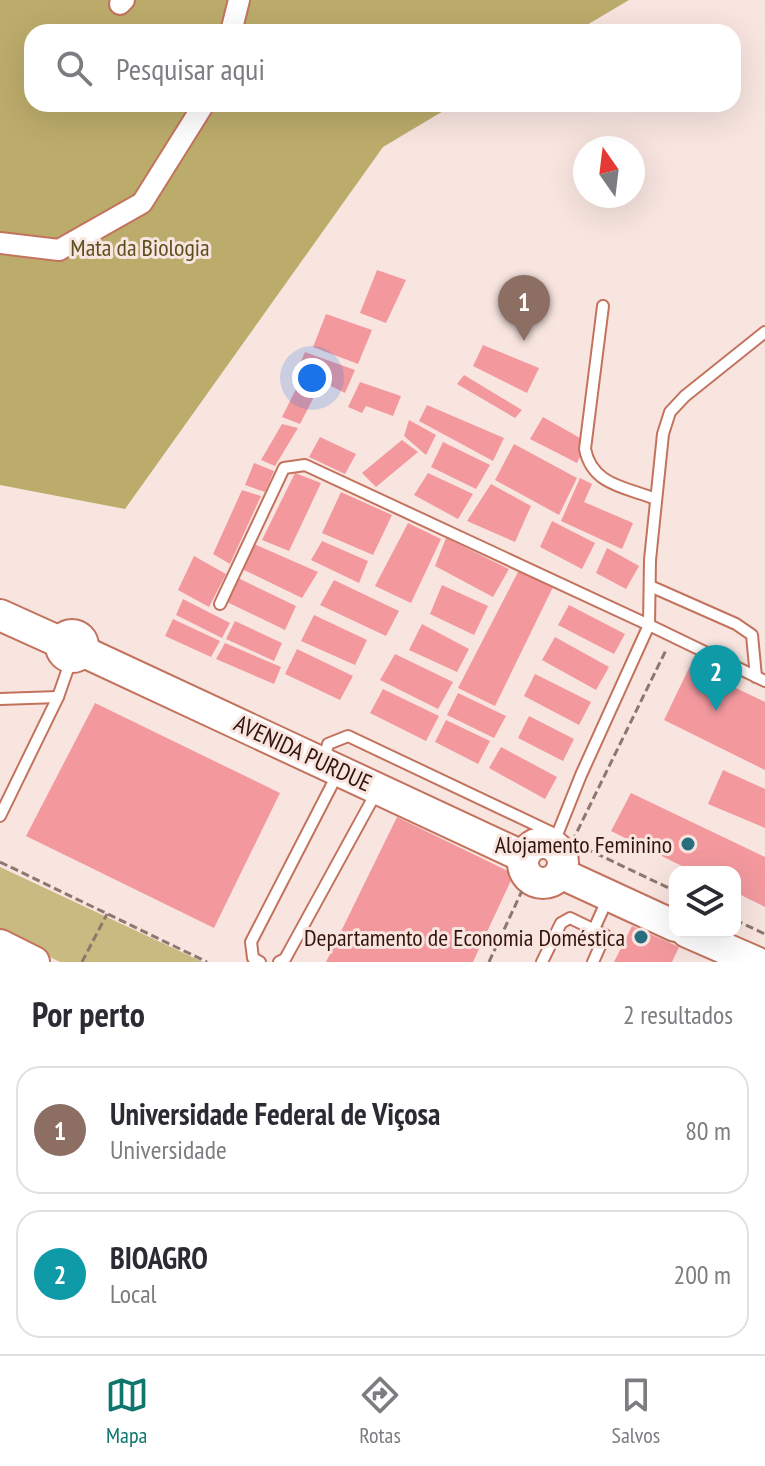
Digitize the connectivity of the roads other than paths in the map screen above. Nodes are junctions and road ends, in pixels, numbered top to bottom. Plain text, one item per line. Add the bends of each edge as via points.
1 (239, 0) edge
2 (233, 24) edge
3 (199, 112) edge
4 (0, 243) edge
5 (603, 306) dead end
6 (765, 332) edge
7 (656, 499) junction
8 (650, 586) junction
9 (220, 604) dead end
10 (0, 615) edge
11 (649, 625) junction
12 (72, 650) junction
13 (761, 679) edge
14 (58, 697) junction
15 (0, 699) edge
16 (331, 766) junction
17 (378, 788) junction
18 (0, 816) edge
19 (561, 849) junction
20 (609, 897) junction
21 (669, 923) edge
22 (594, 929) junction
23 (701, 938) edge
24 (0, 945) edge
25 (34, 962) edge
26 (260, 962) edge
27 (279, 962) edge
28 (542, 962) edge
29 (593, 962) edge
30 (756, 962) edge

1 - 2 street
3 - 4 street via 142,203 59,250
5 - 7 lane via 585,449 588,461 601,478
6 - 7 lane via 670,412
7 - 8 lane
8 - 11 lane
8 - 13 lane via 752,635
9 - 11 lane via 284,468 305,465
10 - 12 street, AVENIDA PURDUE
11 - 13 lane
11 - 19 lane via 581,775
12 - 14 lane
12 - 16 street, AVENIDA PURDUE
14 - 15 lane
14 - 18 lane
16 - 17 street, AVENIDA PURDUE
16 - 19 lane via 328,744 348,736
16 - 26 lane via 251,942 253,958
17 - 19 street, AVENIDA PURDUE via 526,866 534,880 546,883
17 - 27 lane
19 - 20 street
20 - 21 street
20 - 22 lane
22 - 28 lane via 570,918 561,923
22 - 29 lane via 605,935
23 - 30 street
24 - 25 street

